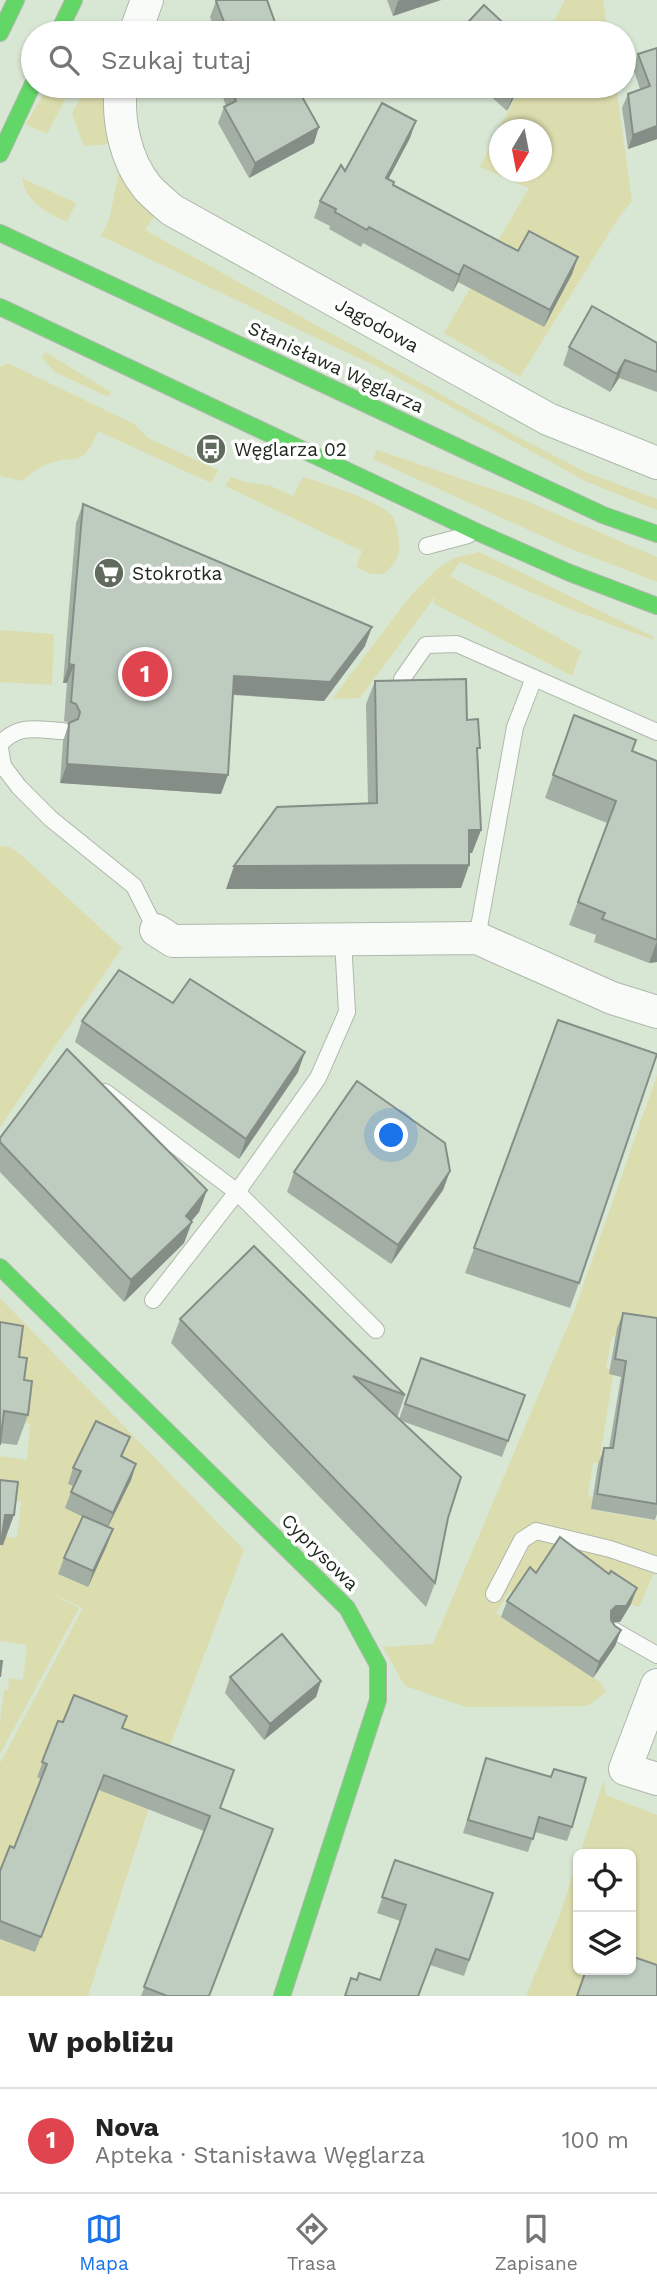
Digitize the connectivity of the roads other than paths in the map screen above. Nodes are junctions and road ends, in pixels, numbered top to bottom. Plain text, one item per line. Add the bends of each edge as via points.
1 (16, 0) edge
2 (74, 0) edge
3 (147, 0) edge
4 (64, 21) edge
5 (139, 21) edge
6 (0, 33) edge
7 (26, 98) edge
8 (120, 98) edge
9 (0, 154) edge
10 (0, 233) edge
11 (0, 307) edge
12 (657, 463) edge
13 (477, 532) junction
14 (657, 534) edge
15 (427, 546) dead end
16 (657, 606) edge
17 (534, 678) junction
18 (402, 679) edge
19 (64, 731) dead end
20 (657, 732) edge
21 (0, 746) edge
22 (156, 930) joint
23 (477, 938) junction
24 (343, 940) junction
25 (657, 1012) edge
26 (90, 1080) edge
27 (237, 1192) junction
28 (0, 1266) edge
29 (153, 1300) dead end
30 (376, 1330) dead end
31 (657, 1565) edge
32 (494, 1594) dead end
33 (615, 1631) edge
34 (657, 1655) edge
35 (657, 1685) edge
36 (657, 1779) edge
37 (282, 1996) edge

1 - 6 street
2 - 4 street
3 - 5 street
7 - 9 street
8 - 12 street, Jagodowa via 121,124 135,166 147,186 172,210 548,419
10 - 14 street, Stanisława Węglarza via 603,515
11 - 13 street
13 - 15 lane
13 - 16 street
17 - 18 lane via 457,644 426,645
17 - 20 lane
17 - 23 lane via 515,727
19 - 21 lane via 26,729 11,733
21 - 22 lane via 4,766 19,787 134,886
22 - 24 street via 173,940
23 - 24 street
23 - 25 street via 612,998
24 - 27 lane via 347,1012 318,1079
26 - 27 lane
27 - 29 lane
27 - 30 lane
28 - 37 street, Cyprysowa via 347,1608 378,1665 378,1700
31 - 32 lane via 536,1531 522,1540
33 - 34 lane
35 - 36 street via 625,1769

